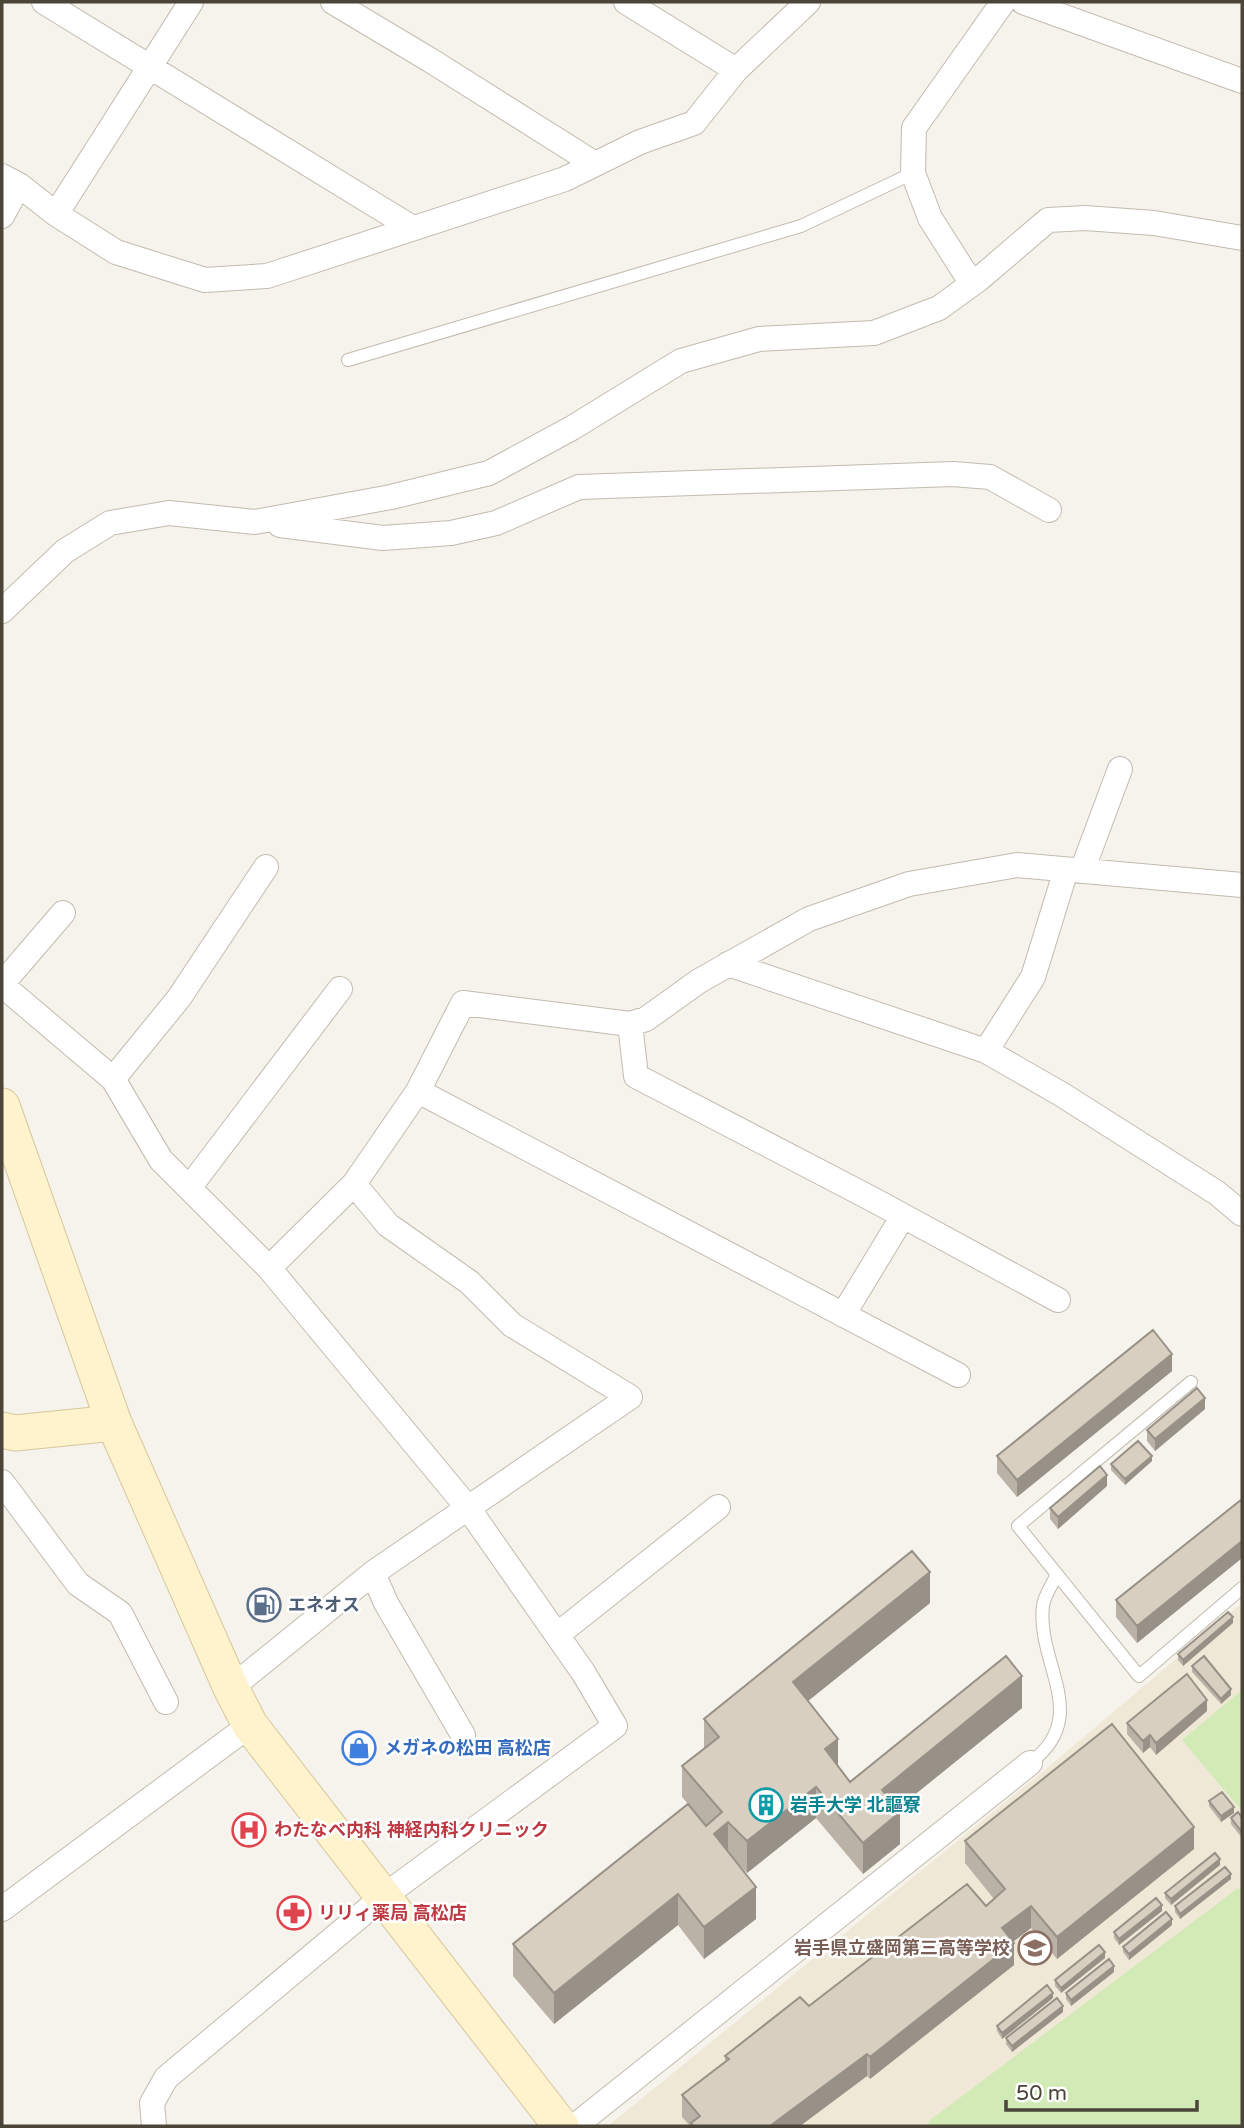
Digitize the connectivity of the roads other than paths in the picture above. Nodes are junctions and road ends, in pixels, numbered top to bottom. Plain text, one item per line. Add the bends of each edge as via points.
1 (44, 2) edge
2 (191, 2) edge
3 (332, 2) edge
4 (626, 2) edge
5 (808, 2) edge
6 (1003, 2) edge
7 (1023, 2) edge
8 (1052, 7) edge
9 (151, 67) junction
10 (736, 70) junction
11 (1242, 80) edge
12 (595, 164) junction
13 (913, 173) junction
14 (10, 180) edge
15 (56, 214) junction
16 (2, 216) edge
17 (411, 227) junction
18 (1242, 238) edge
19 (972, 284) junction
20 (348, 360) dead end
21 (1049, 510) dead end
22 (254, 522) junction
23 (2, 611) edge
24 (1120, 769) dead end
25 (266, 867) dead end
26 (1074, 870) junction
27 (1242, 885) edge
28 (64, 913) dead end
29 (728, 964) junction
30 (2, 985) edge
31 (341, 989) dead end
32 (630, 1024) junction
33 (986, 1051) junction
34 (113, 1079) junction
35 (418, 1091) junction
36 (2, 1106) edge
37 (354, 1184) junction
38 (189, 1188) junction
39 (1242, 1214) edge
40 (903, 1216) junction
41 (269, 1268) junction
42 (1058, 1300) dead end
43 (843, 1315) junction
44 (958, 1375) dead end
45 (1191, 1382) dead end
46 (114, 1423) junction
47 (2, 1430) edge
48 (2, 1482) edge
49 (718, 1507) dead end
50 (468, 1508) junction
51 (373, 1573) junction
52 (1056, 1576) junction
53 (1242, 1588) edge
54 (557, 1635) junction
55 (231, 1688) junction
56 (166, 1702) dead end
57 (250, 1725) junction
58 (463, 1735) dead end
59 (1030, 1763) joint
60 (384, 1896) junction
61 (2, 1909) edge
62 (154, 2126) edge
63 (561, 2126) edge
64 (575, 2126) edge

1 - 9 street
2 - 9 street
3 - 12 street
4 - 10 street
5 - 10 street
6 - 13 street via 914,128
7 - 8 street
8 - 11 street
9 - 15 street
9 - 17 street
10 - 12 street via 694,123
12 - 17 street via 565,179
13 - 19 street via 930,218
13 - 20 lane via 801,226
14 - 15 street
14 - 16 street
15 - 17 street via 116,252 205,280 267,275
18 - 19 street via 1154,223 1048,220
19 - 22 street via 939,308 874,333 759,340 681,361 489,473
21 - 22 street via 990,477 953,474 579,487 496,523 451,533 397,537
22 - 23 street via 169,513 110,523 65,551
24 - 26 street
25 - 34 street via 179,998
26 - 27 street
26 - 29 street via 1017,865 909,884 809,919
26 - 33 street via 1033,977
28 - 30 street
29 - 32 street via 646,1019
29 - 33 street
30 - 34 street
31 - 38 street
32 - 35 street via 463,1003
32 - 40 street via 636,1076
33 - 39 street via 1072,1101
34 - 38 street via 161,1160
35 - 37 street
35 - 43 street
36 - 46 street
37 - 41 street
37 - 50 street via 388,1225 469,1282 512,1325 629,1397
38 - 41 street
40 - 42 street
40 - 43 street
41 - 50 street
43 - 44 street
45 - 52 lane via 1018,1526
46 - 47 street via 15,1433
46 - 55 street
48 - 56 street via 78,1584 120,1613
49 - 54 street
50 - 51 street
50 - 54 street
51 - 55 street
51 - 58 street
52 - 53 lane via 1139,1676
52 - 59 lane via 1042,1602 1042,1628 1061,1707 1056,1734 1046,1751
54 - 60 street via 615,1726
55 - 57 street
57 - 60 street
57 - 61 street
59 - 64 street
60 - 62 street via 166,2078 152,2103
60 - 63 street

